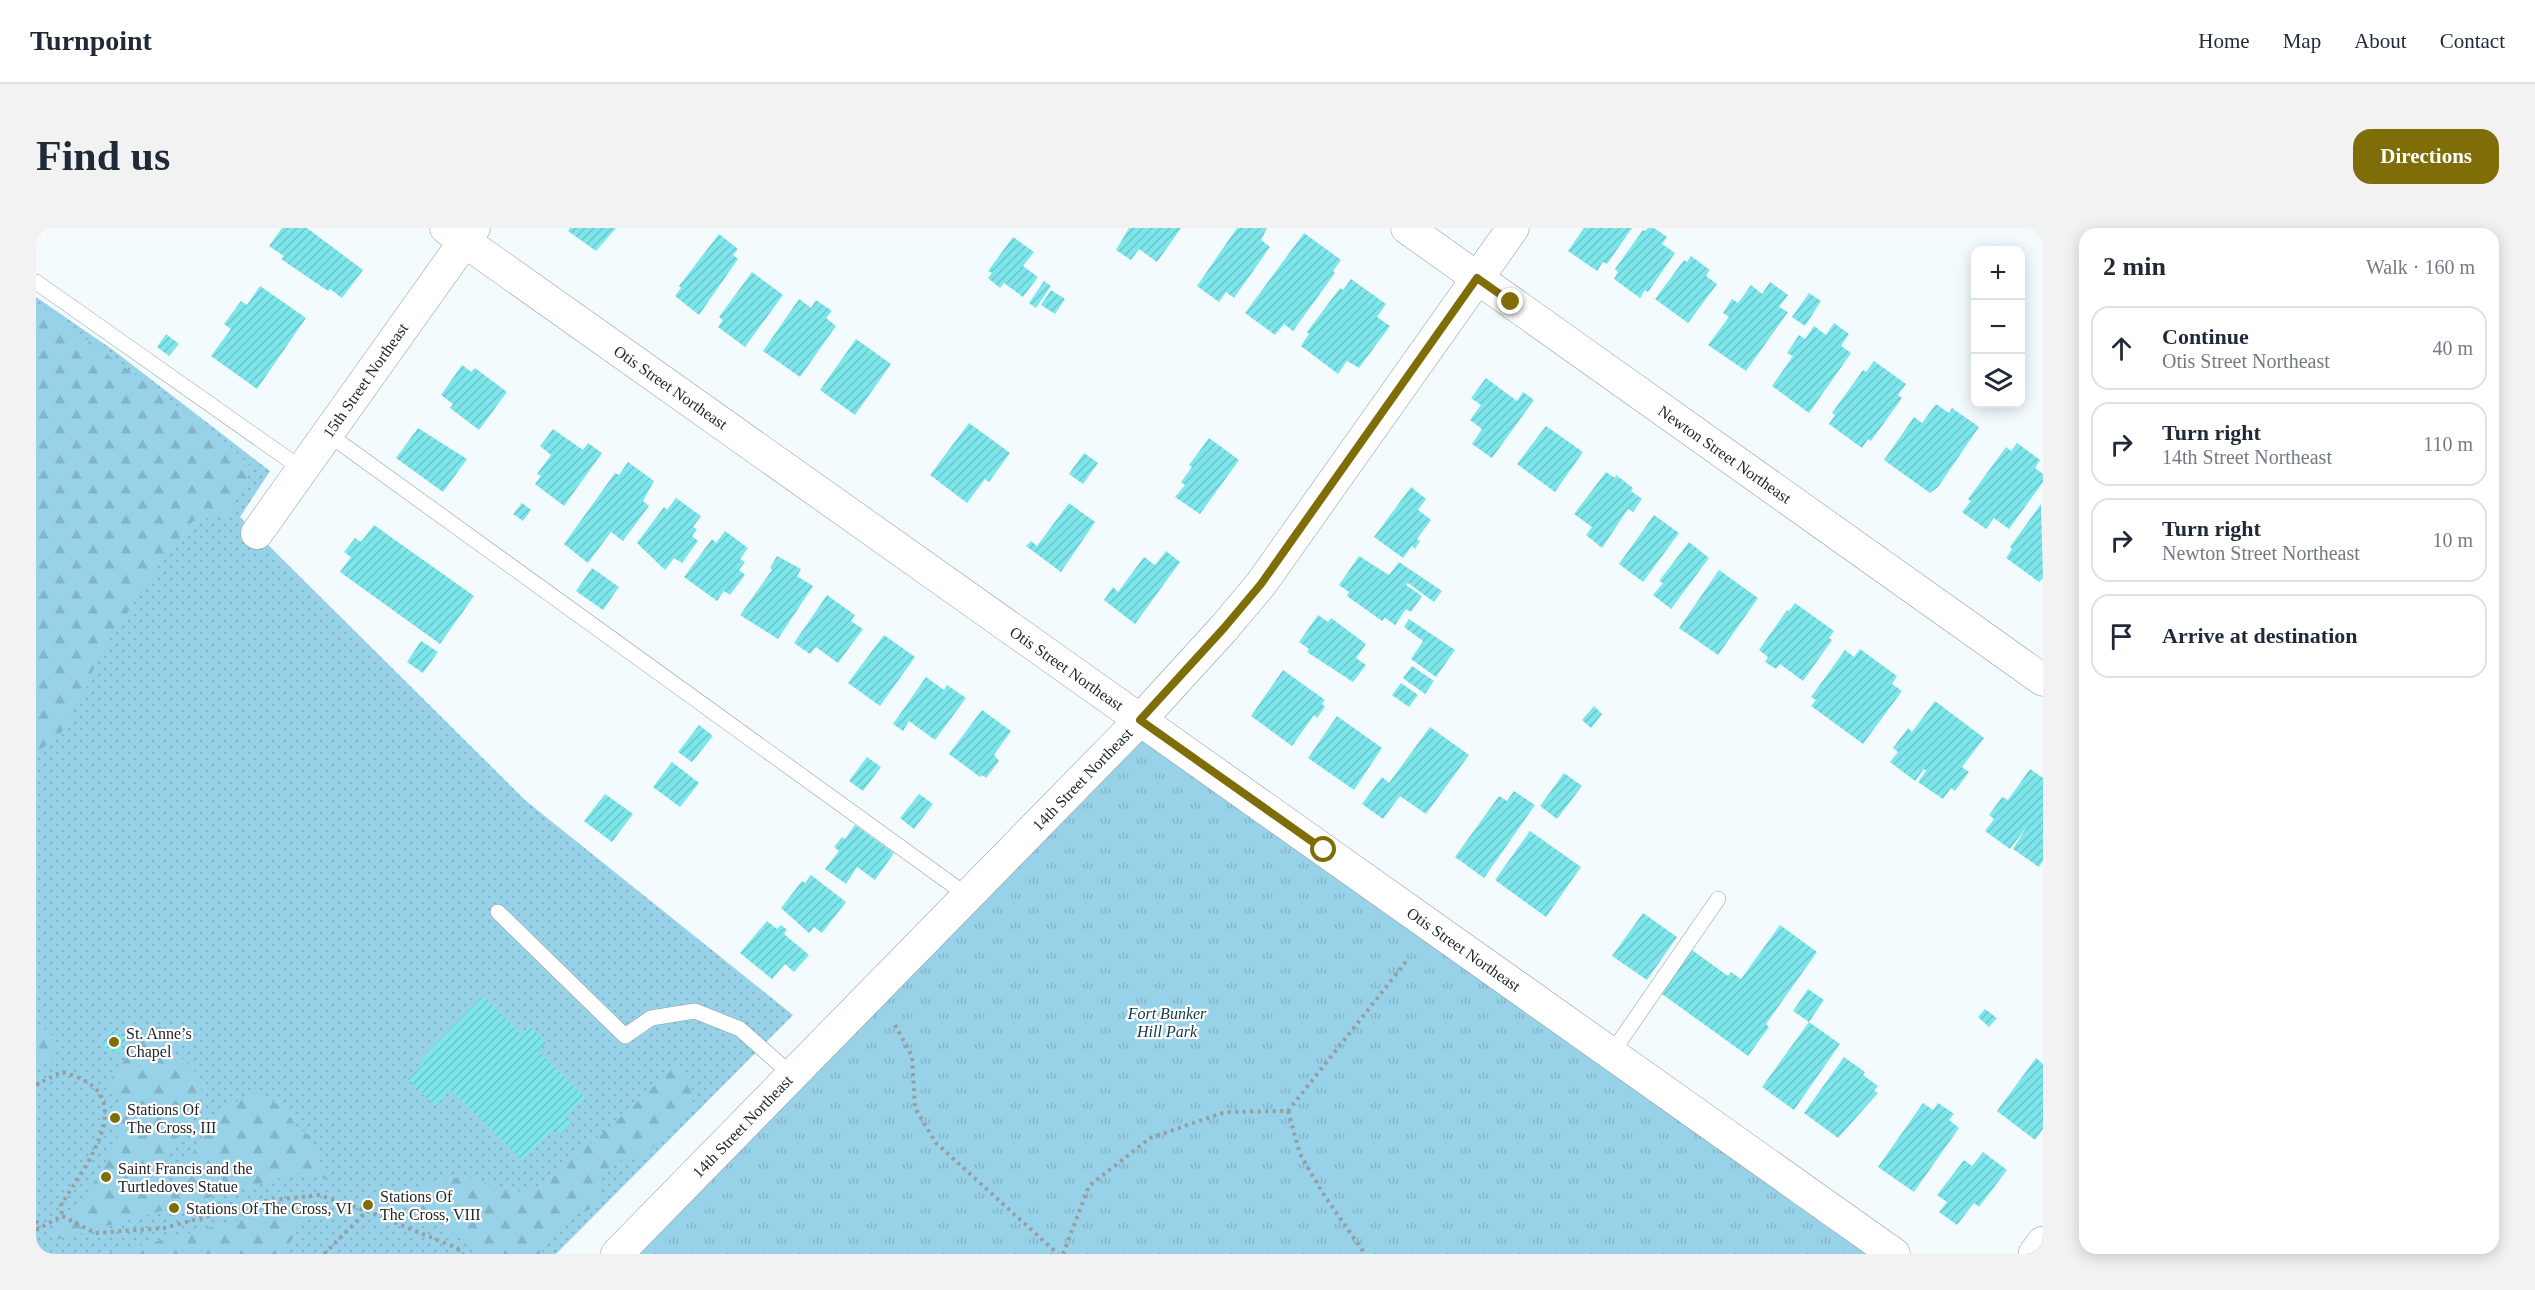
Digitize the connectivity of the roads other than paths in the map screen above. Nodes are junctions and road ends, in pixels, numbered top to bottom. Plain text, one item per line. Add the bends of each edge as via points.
1 (1407, 228) edge
2 (1513, 228) edge
3 (462, 232) edge
4 (1477, 278) junction
5 (36, 282) edge
6 (327, 434) junction
7 (302, 469) junction
8 (257, 533) dead end
9 (2043, 680) edge
10 (1140, 720) junction
11 (968, 896) junction
12 (1718, 899) dead end
13 (498, 912) dead end
14 (1611, 1054) junction
15 (792, 1075) junction
16 (2043, 1243) edge
17 (617, 1254) edge
18 (1894, 1254) edge
19 (2035, 1254) edge

1 - 4 street, Newton Street Northeast
2 - 4 street, 14th Street Northeast
3 - 6 street, 15th Street Northeast
3 - 10 street, Otis Street Northeast
4 - 9 street, Newton Street Northeast
4 - 10 street, 14th Street Northeast via 1261,584
5 - 7 lane
6 - 7 street, 15th Street Northeast
6 - 11 lane
7 - 8 street, 15th Street Northeast
10 - 11 street, 14th Street Northeast
10 - 14 street, Otis Street Northeast
11 - 15 street, 14th Street Northeast
12 - 14 lane
13 - 15 lane via 625,1036 651,1018 695,1011 740,1029
14 - 18 street, Otis Street Northeast
15 - 17 street, 14th Street Northeast
16 - 19 street

